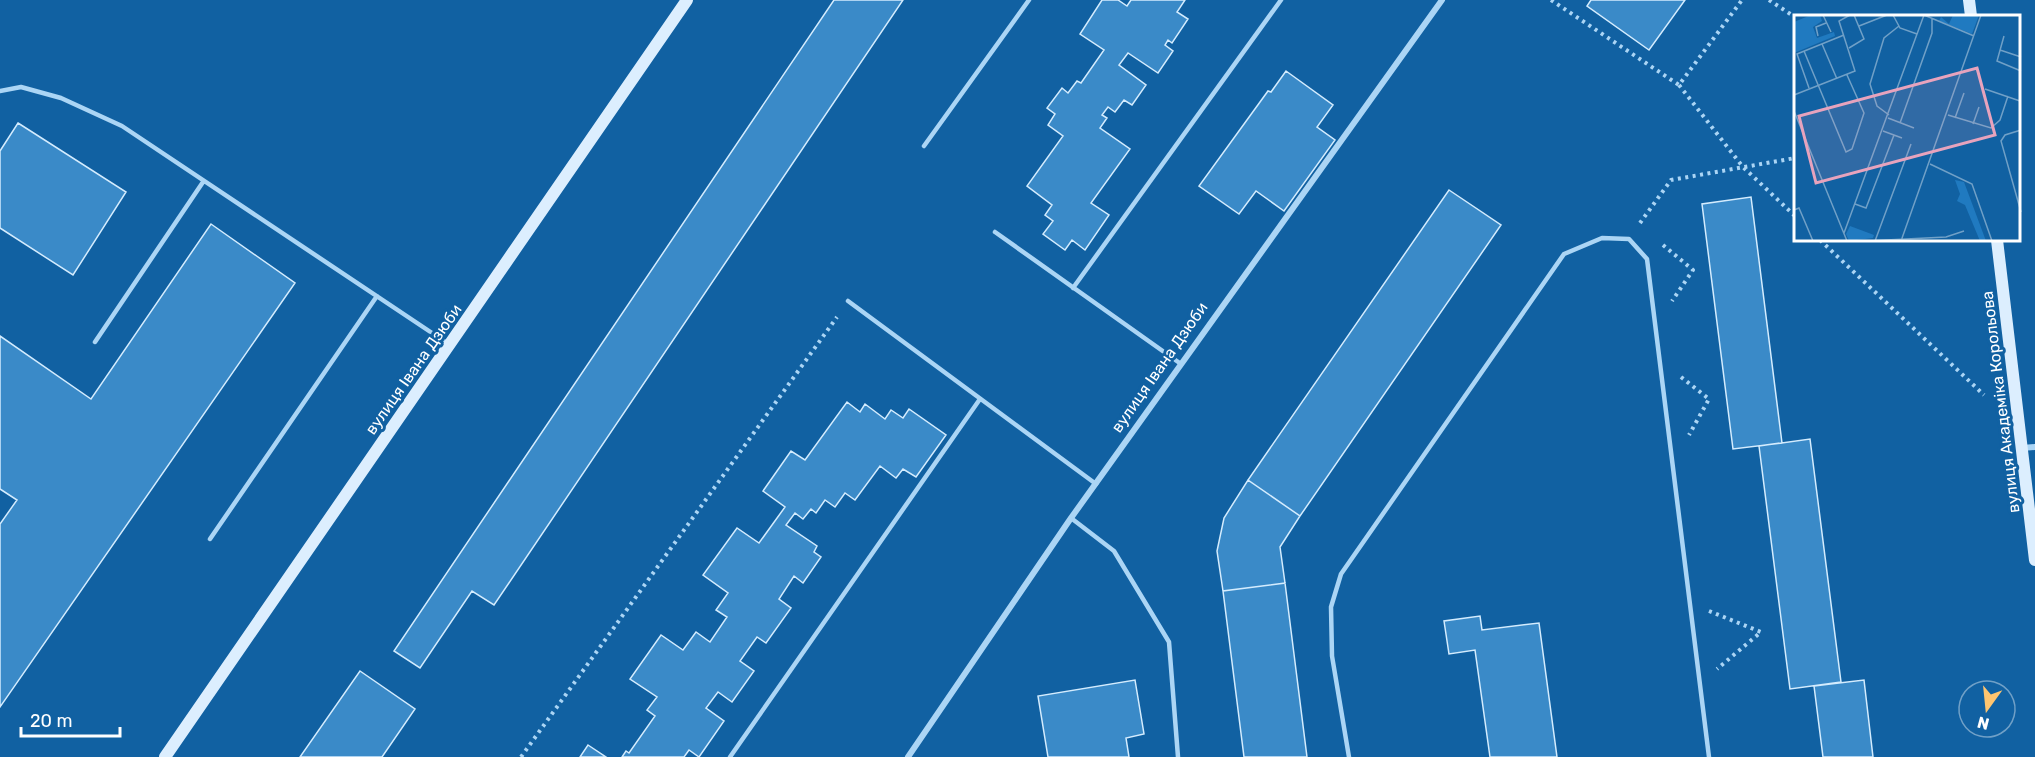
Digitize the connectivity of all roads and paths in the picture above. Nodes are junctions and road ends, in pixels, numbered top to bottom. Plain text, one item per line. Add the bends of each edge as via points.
1 (687, 0) edge
2 (1029, 0) edge
3 (1281, 0) edge
4 (1442, 0) edge
5 (1551, 0) edge
6 (1742, 0) edge
7 (1769, 0) edge
8 (1969, 0) edge
9 (1971, 15) edge
10 (1794, 16) edge
11 (1679, 85) junction
12 (0, 91) edge
13 (924, 146) dead end
14 (1794, 158) edge
15 (1743, 167) junction
16 (203, 182) junction
17 (1794, 215) edge
18 (995, 232) dead end
19 (1629, 239) junction
20 (1822, 242) edge
21 (1997, 242) edge
22 (1073, 288) junction
23 (377, 296) junction
24 (848, 302) joint
25 (95, 342) dead end
26 (450, 345) junction
27 (1181, 364) junction
28 (1984, 395) dead end
29 (980, 399) junction
30 (2035, 447) edge
31 (2022, 448) junction
32 (1096, 484) junction
33 (1071, 518) junction
34 (210, 539) dead end
35 (2035, 560) edge
36 (1690, 602) junction
37 (1700, 682) junction
38 (165, 757) edge
39 (520, 757) edge
40 (730, 757) edge
41 (908, 757) edge
42 (1178, 757) edge
43 (1349, 757) edge
44 (1709, 757) edge

1 - 26 main road, вулиця Івана Дзюби
2 - 13 lane
3 - 22 lane
4 - 27 street, вулиця Івана Дзюби
5 - 11 path
6 - 11 path
7 - 10 path
8 - 9 main road
11 - 15 path
12 - 16 lane via 21,87 61,98 123,126
14 - 15 path
15 - 17 path
15 - 19 path via 1671,180
16 - 23 lane
16 - 25 lane
18 - 22 lane
19 - 36 lane via 1647,258
19 - 43 lane via 1602,238 1564,254 1341,574 1331,607 1332,656
20 - 28 path
21 - 31 main road, вулиця Академіка Корольова
22 - 27 lane
23 - 26 lane
23 - 34 lane
24 - 29 lane
24 - 39 path
26 - 38 main road, вулиця Івана Дзюби
27 - 32 street, вулиця Івана Дзюби
29 - 32 lane
29 - 40 lane
30 - 31 street
31 - 35 main road, вулиця Академіка Корольова
32 - 33 street, вулиця Івана Дзюби
33 - 41 street, вулиця Івана Дзюби
33 - 42 lane via 1114,551 1170,642
36 - 37 lane
36 - 37 path via 1761,632
37 - 44 lane

